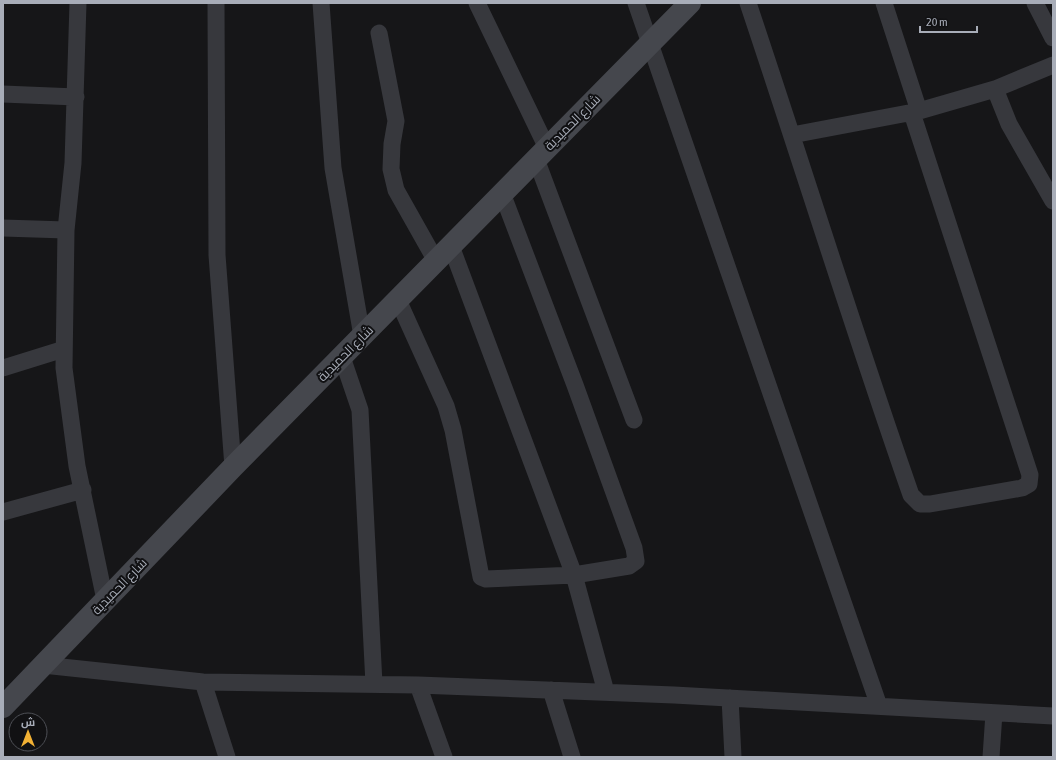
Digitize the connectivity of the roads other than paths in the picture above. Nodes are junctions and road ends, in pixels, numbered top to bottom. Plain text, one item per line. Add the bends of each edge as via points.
1 (78, 3) edge
2 (216, 3) edge
3 (321, 3) edge
4 (477, 3) edge
5 (636, 3) edge
6 (690, 3) edge
7 (748, 3) edge
8 (884, 3) edge
9 (1035, 3) edge
10 (379, 33) dead end
11 (1053, 37) edge
12 (650, 43) junction
13 (1053, 65) edge
14 (995, 89) junction
15 (3, 94) edge
16 (76, 97) junction
17 (916, 112) junction
18 (792, 135) junction
19 (542, 154) junction
20 (502, 193) junction
21 (1053, 201) edge
22 (3, 228) edge
23 (66, 230) junction
24 (443, 254) junction
25 (398, 300) junction
26 (362, 336) junction
27 (64, 350) junction
28 (342, 357) junction
29 (3, 368) edge
30 (634, 420) dead end
31 (233, 467) junction
32 (83, 490) junction
33 (3, 512) edge
34 (574, 575) junction
35 (105, 600) junction
36 (43, 665) junction
37 (203, 682) junction
38 (374, 684) junction
39 (418, 685) junction
40 (551, 690) junction
41 (606, 692) junction
42 (730, 698) junction
43 (3, 706) edge
44 (879, 706) junction
45 (994, 713) junction
46 (1053, 716) edge
47 (227, 757) edge
48 (444, 757) edge
49 (572, 757) edge
50 (733, 757) edge
51 (991, 757) edge

1 - 16 street
2 - 31 street via 217,255
3 - 26 street via 333,168
4 - 19 street
5 - 12 street
6 - 12 street, شارع الحميدية
7 - 18 street
8 - 17 street
9 - 11 street
10 - 24 street via 396,121 391,169 396,190
12 - 19 street, شارع الحميدية
12 - 44 street
13 - 14 street
14 - 17 street
14 - 21 street via 1009,124
15 - 16 street
16 - 23 street
17 - 18 street
17 - 18 street via 1030,475 1028,484 1022,488 930,504 920,504 911,495 862,356
19 - 20 street, شارع الحميدية
19 - 30 street
20 - 24 street, شارع الحميدية
20 - 34 street via 634,548 636,561 629,566
22 - 23 street
23 - 27 street
24 - 25 street, شارع الحميدية
24 - 34 street
25 - 26 street, شارع الحميدية
25 - 34 street via 446,406 453,430 481,577 486,579
26 - 28 street, شارع الحميدية
27 - 29 street
27 - 32 street via 64,368 77,466
28 - 31 street, شارع الحميدية
28 - 38 street via 360,410
31 - 35 street, شارع الحميدية
32 - 33 street
32 - 35 street
34 - 41 street
35 - 36 street, شارع الحميدية
36 - 37 street
36 - 43 street, شارع الحميدية
37 - 38 street
37 - 47 street
38 - 39 street
39 - 40 street
39 - 48 street
40 - 41 street
40 - 49 street
41 - 42 street
42 - 44 street
42 - 50 street
44 - 45 street
45 - 46 street
45 - 51 street

